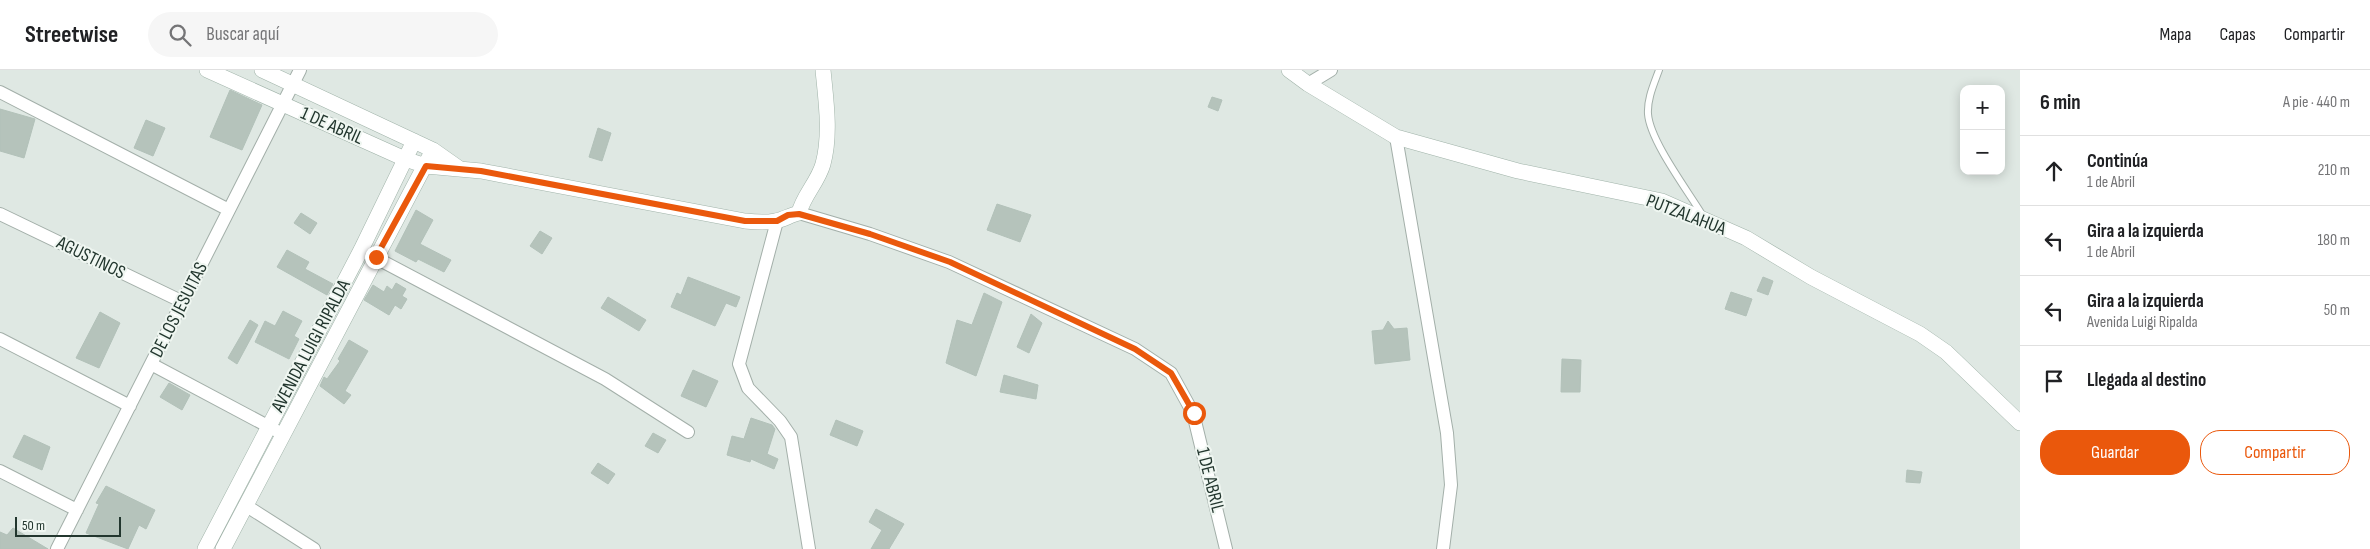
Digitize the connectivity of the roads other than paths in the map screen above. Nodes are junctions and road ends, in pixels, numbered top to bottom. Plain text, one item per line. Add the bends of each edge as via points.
1 (207, 70) edge
2 (262, 70) edge
3 (300, 70) edge
4 (824, 70) edge
5 (1289, 70) edge
6 (1331, 70) edge
7 (1659, 70) edge
8 (293, 84) junction
9 (1308, 84) junction
10 (0, 92) edge
11 (283, 104) junction
12 (1396, 137) junction
13 (414, 141) junction
14 (433, 150) junction
15 (405, 159) junction
16 (426, 166) junction
17 (461, 170) junction
18 (230, 210) junction
19 (0, 214) edge
20 (799, 214) junction
21 (1705, 219) junction
22 (777, 221) junction
23 (361, 250) junction
24 (376, 257) junction
25 (183, 302) junction
26 (0, 339) edge
27 (151, 364) junction
28 (130, 406) junction
29 (2020, 423) edge
30 (268, 426) junction
31 (688, 432) dead end
32 (283, 434) junction
33 (0, 471) edge
34 (245, 505) junction
35 (77, 510) junction
36 (57, 549) edge
37 (205, 549) edge
38 (223, 549) edge
39 (314, 549) edge
40 (809, 549) edge
41 (1226, 549) edge
42 (1443, 549) edge

1 - 11 street, 1 DE ABRIL
2 - 8 street, 1 DE ABRIL
3 - 8 street, DE LOS JESUITAS
4 - 20 street via 827,142 822,165
5 - 9 street, PUTZALAHUA
6 - 9 street
7 - 21 lane via 1651,90 1648,115 1655,138
8 - 11 street, DE LOS JESUITAS
8 - 13 street, 1 DE ABRIL
9 - 12 street, PUTZALAHUA
10 - 18 street
11 - 15 street, 1 DE ABRIL
11 - 18 street, DE LOS JESUITAS
12 - 21 street, PUTZALAHUA via 1518,171 1662,201
12 - 42 street via 1447,433 1451,485
13 - 14 street, 1 DE ABRIL
13 - 15 street, AVENIDA LUIGI RIPALDA
14 - 16 street, AVENIDA LUIGI RIPALDA
14 - 17 street, 1 DE ABRIL
15 - 16 street, 1 DE ABRIL
15 - 23 street, AVENIDA LUIGI RIPALDA
16 - 17 street, 1 DE ABRIL
16 - 24 street, AVENIDA LUIGI RIPALDA
17 - 22 street, 1 DE ABRIL via 481,171 745,221
18 - 25 street, DE LOS JESUITAS
19 - 25 street, AGUSTINOS
20 - 22 street, 1 DE ABRIL
20 - 41 street, 1 DE ABRIL via 950,262 1135,349 1171,373 1194,413
21 - 29 street, PUTZALAHUA via 1746,238 1811,277 1920,334 1964,367
22 - 40 street via 739,364 748,388 791,437
23 - 24 street
23 - 30 street, AVENIDA LUIGI RIPALDA
24 - 31 street via 605,379
24 - 32 street, AVENIDA LUIGI RIPALDA
25 - 27 street, DE LOS JESUITAS
26 - 28 street
27 - 28 street, DE LOS JESUITAS
27 - 30 street
28 - 35 street, DE LOS JESUITAS
30 - 32 street
30 - 37 street, AVENIDA LUIGI RIPALDA
32 - 34 street, AVENIDA LUIGI RIPALDA
33 - 35 street
34 - 38 street, AVENIDA LUIGI RIPALDA
34 - 39 street
35 - 36 street, DE LOS JESUITAS

